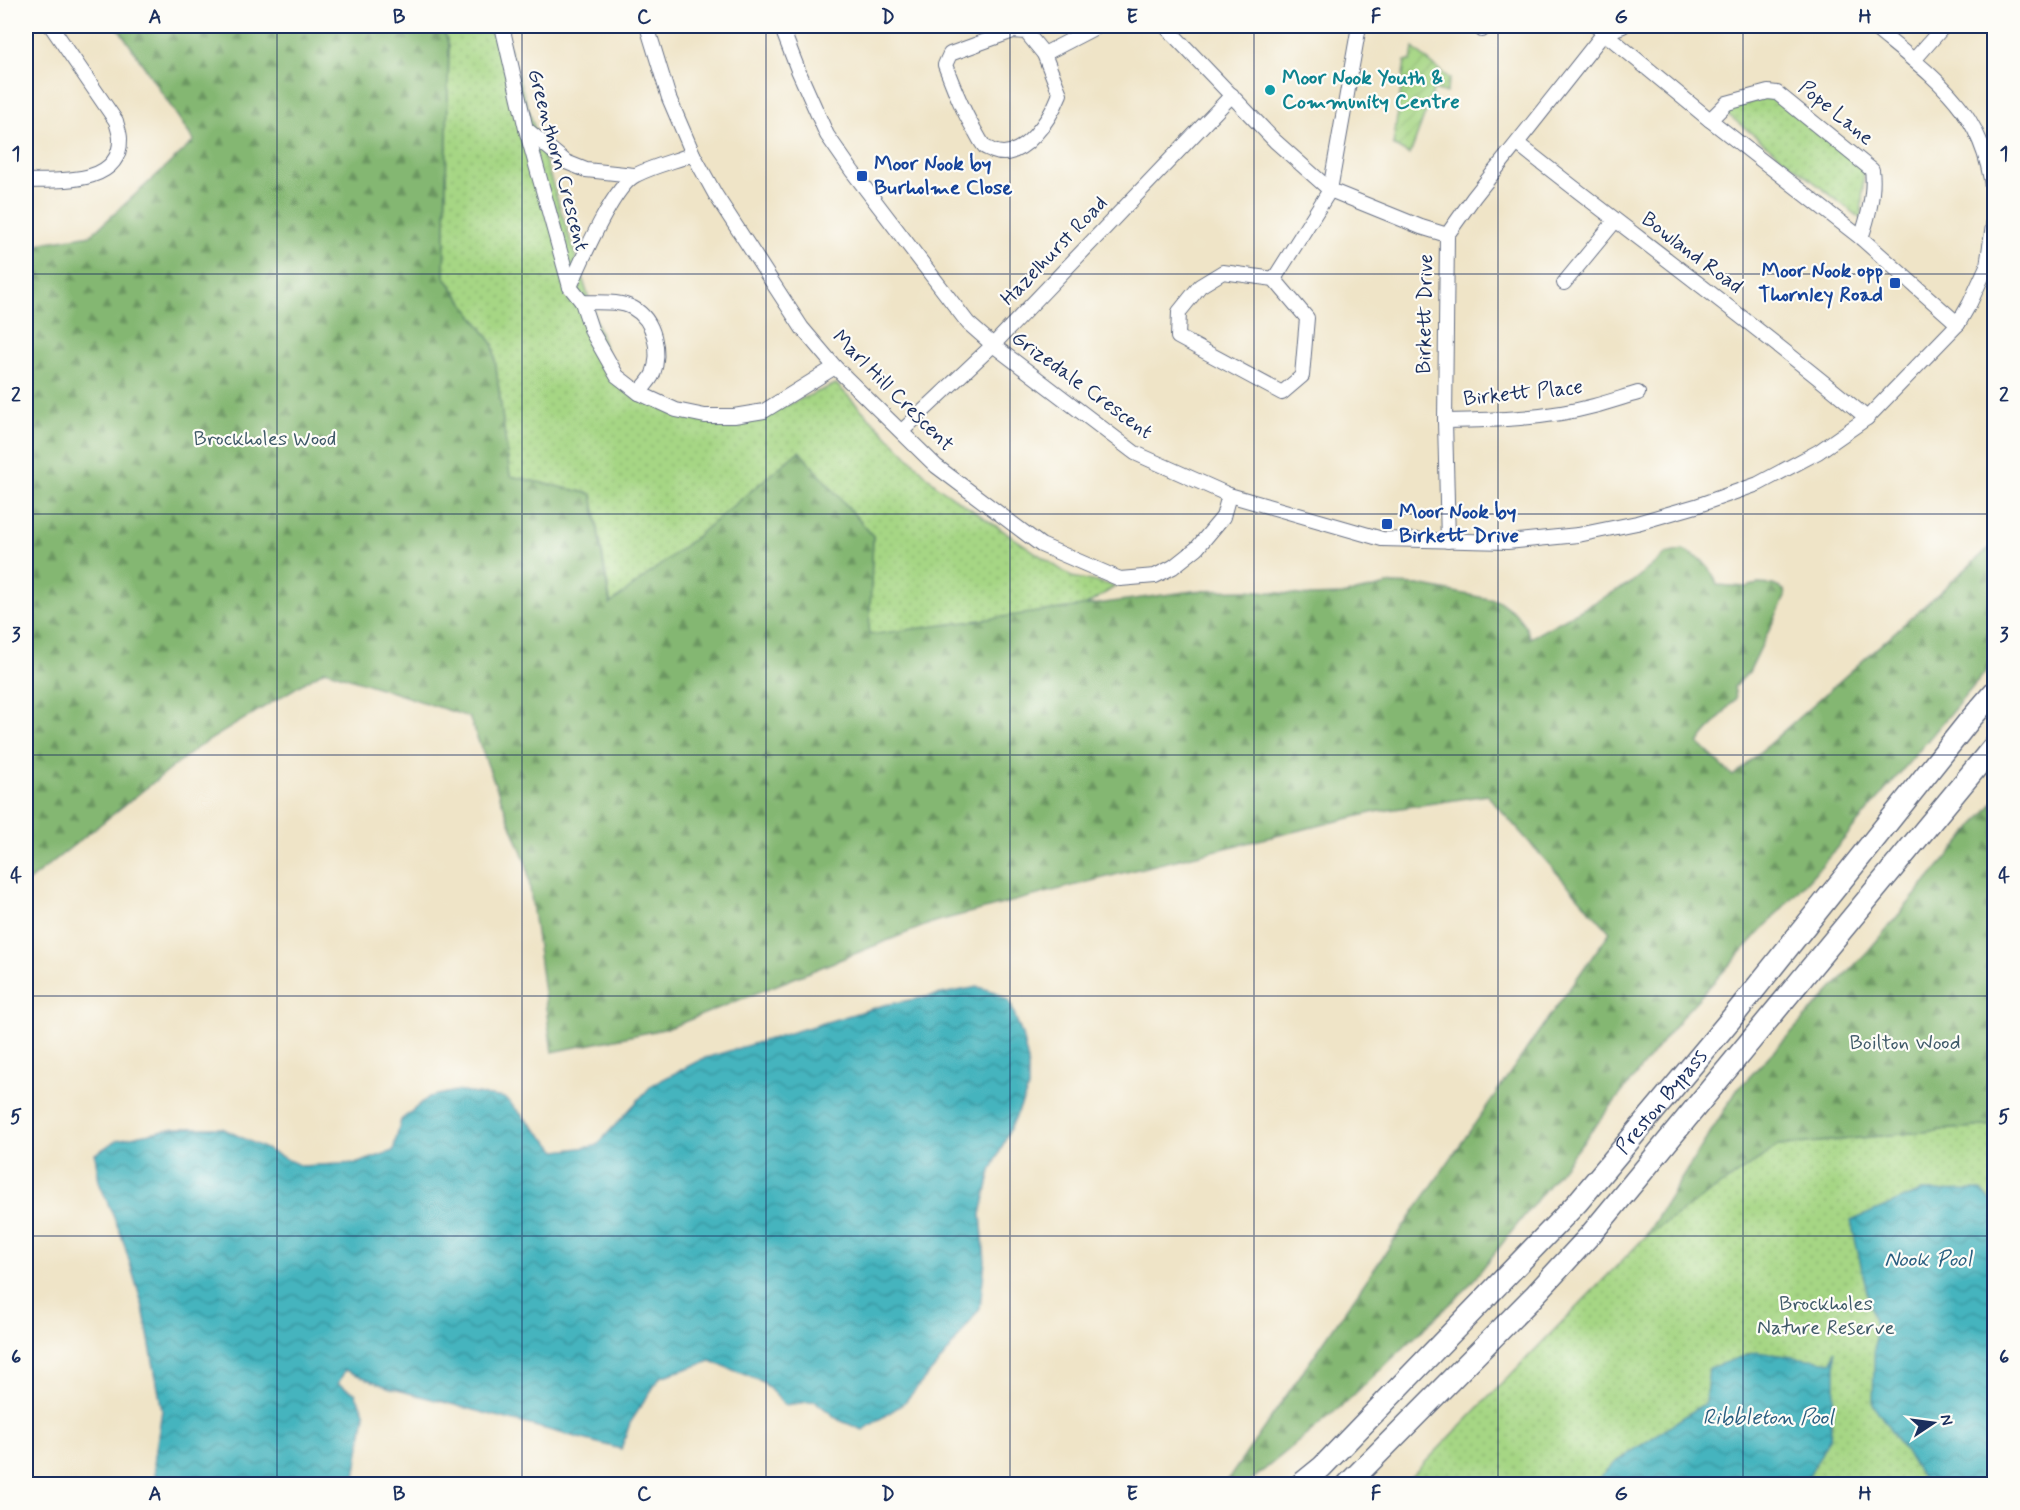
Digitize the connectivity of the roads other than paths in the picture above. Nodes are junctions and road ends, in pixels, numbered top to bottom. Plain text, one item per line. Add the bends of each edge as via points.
1 (51, 26) edge
2 (502, 26) edge
3 (647, 26) edge
4 (781, 26) edge
5 (1098, 26) edge
6 (1165, 26) edge
7 (1359, 26) edge
8 (1623, 26) edge
9 (1872, 26) edge
10 (1944, 26) edge
11 (1600, 29) edge
12 (1044, 54) junction
13 (1914, 60) junction
14 (1232, 95) junction
15 (1710, 120) junction
16 (526, 129) junction
17 (1518, 144) junction
18 (693, 154) junction
19 (634, 175) junction
20 (26, 181) edge
21 (1330, 190) junction
22 (1995, 205) edge
23 (1995, 219) edge
24 (1615, 221) junction
25 (1447, 235) junction
26 (1861, 238) junction
27 (1274, 279) junction
28 (1564, 283) dead end
29 (570, 286) junction
30 (582, 302) junction
31 (1958, 324) junction
32 (993, 345) junction
33 (836, 367) junction
34 (639, 393) junction
35 (1638, 393) dead end
36 (1867, 418) junction
37 (1445, 421) junction
38 (902, 430) junction
39 (1229, 495) junction
40 (1448, 541) junction
41 (1995, 693) edge
42 (1995, 746) edge
43 (1301, 1485) edge
44 (1348, 1485) edge

1 - 20 street via 116,121 120,139 117,155 94,176
2 - 16 street, Greenthorn Crescent
3 - 18 street, Marl Hill Crescent via 669,98
4 - 32 street, Grizedale Crescent via 827,135 968,323
5 - 12 street
6 - 14 street
7 - 21 street
8 - 11 street
9 - 13 street
10 - 13 street
11 - 15 street
11 - 17 street, Birkett Drive
12 - 12 street via 1060,94 1055,108 1040,130 1012,153 985,148 962,111 948,74 945,65 950,54 1012,31 1026,33
13 - 22 street via 1952,95 1972,122 1993,178
14 - 21 street via 1275,141
14 - 32 street, Hazelhurst Road
15 - 26 street
15 - 26 street, Pope Lane via 1727,103 1777,93 1872,170 1874,180
16 - 19 street via 566,162 586,170
16 - 29 street, Greenthorn Crescent
17 - 24 street, Bowland Road
17 - 25 street, Birkett Drive
18 - 19 street
18 - 33 street, Marl Hill Crescent via 802,328
19 - 29 street via 614,198
21 - 25 street
21 - 27 street
23 - 31 street, Grizedale Crescent via 1987,266
24 - 28 street
24 - 36 street, Bowland Road
25 - 37 street, Birkett Drive
26 - 31 street
27 - 27 street via 1223,272 1200,286 1179,312 1178,337 1282,393 1302,376 1307,318
29 - 30 street, Greenthorn Crescent
30 - 34 street, Greenthorn Crescent via 592,332 617,376
30 - 34 street via 622,304 645,317 657,348 656,364 652,377
31 - 36 street, Grizedale Crescent
32 - 38 street, Hazelhurst Road
32 - 39 street, Grizedale Crescent via 1135,453
33 - 34 street, Greenthorn Crescent via 764,411 735,416 705,416 676,410
33 - 38 street, Marl Hill Crescent
35 - 37 street, Birkett Place via 1592,407 1541,416
36 - 40 street, Grizedale Crescent via 1818,452 1758,484 1696,506 1578,535 1507,542
37 - 40 street, Birkett Drive
38 - 39 street, Marl Hill Crescent via 936,466 1041,545 1120,579 1155,576 1173,567 1197,548 1223,517
39 - 40 street, Grizedale Crescent via 1382,538
41 - 43 highway, Preston Bypass via 1577,1203
42 - 44 highway, Preston Bypass via 1591,1234

